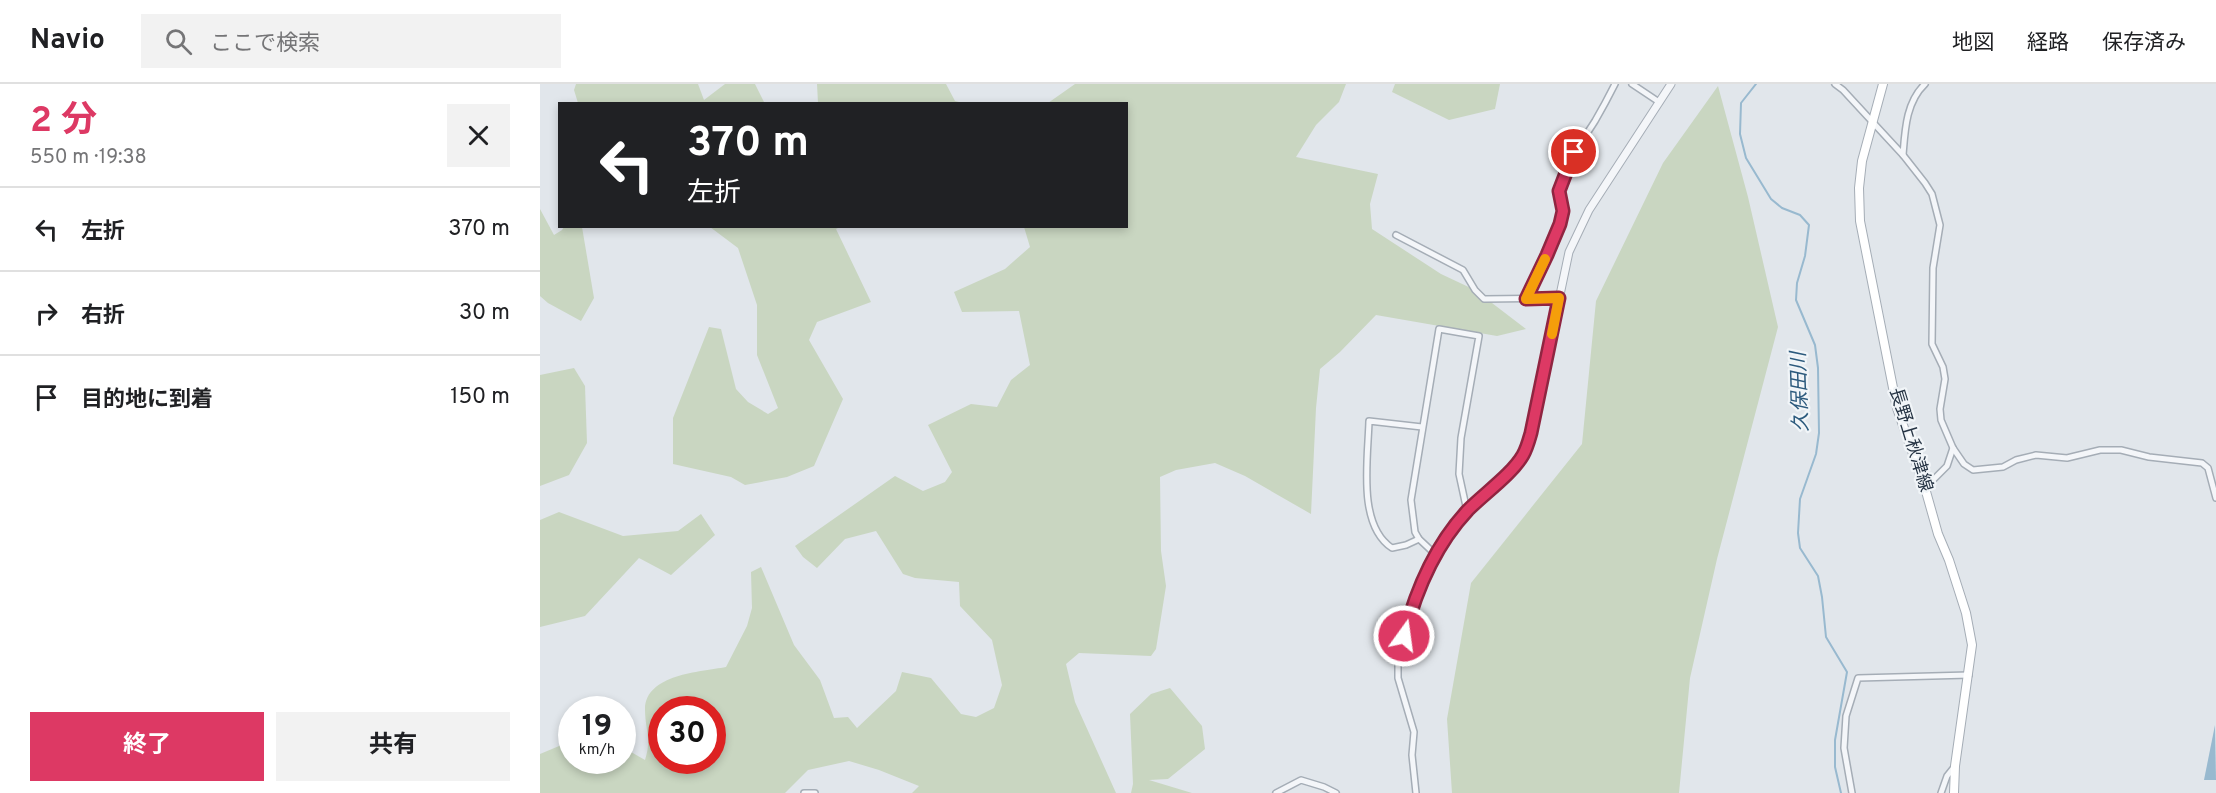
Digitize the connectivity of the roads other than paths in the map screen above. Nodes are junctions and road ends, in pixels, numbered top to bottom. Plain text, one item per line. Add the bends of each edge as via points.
1 (1615, 84) edge
2 (1632, 84) edge
3 (1671, 84) edge
4 (1835, 84) edge
5 (1883, 84) edge
6 (1925, 84) edge
7 (1659, 102) junction
8 (1872, 122) junction
9 (1903, 155) junction
10 (1396, 235) dead end
11 (1559, 298) junction
12 (1526, 299) junction
13 (1422, 427) junction
14 (1953, 448) junction
15 (1925, 488) junction
16 (2216, 498) edge
17 (1467, 511) junction
18 (1419, 539) junction
19 (1436, 554) junction
20 (1969, 675) junction
21 (1955, 766) junction
22 (804, 793) edge
23 (815, 793) edge
24 (1276, 793) edge
25 (1336, 793) edge
26 (1416, 793) edge
27 (1852, 793) edge
28 (1941, 793) edge
29 (1954, 793) edge

1 - 12 street via 1564,175 1559,191 1563,211 1560,224
2 - 7 street
3 - 7 street
4 - 8 street
5 - 8 main road, 長野上秋津線
6 - 9 street via 1917,92 1906,120
7 - 11 street via 1577,232
8 - 9 street
8 - 15 main road, 長野上秋津線 via 1858,188 1860,221 1897,408
9 - 14 street via 1932,194 1940,225 1933,268 1932,344 1943,367 1941,420
10 - 12 street via 1463,270 1484,299
11 - 12 street
11 - 17 street via 1524,453
13 - 17 street via 1439,329 1479,336 1461,438 1459,474
13 - 18 street via 1411,500
13 - 18 street via 1369,421 1369,513 1375,529 1392,548
14 - 15 street via 1947,466
14 - 16 street via 1973,470 2003,467 2036,455 2067,458 2100,450 2202,463 2208,468
15 - 20 main road, 長野上秋津線 via 1966,613 1972,645
17 - 19 street
18 - 19 street
19 - 26 street via 1413,602 1398,664 1398,678 1414,732
20 - 21 main road, 長野上秋津線
20 - 27 street via 1858,678 1846,716 1844,748
21 - 28 street
21 - 29 main road, 長野上秋津線
22 - 23 street
24 - 25 street via 1301,780

